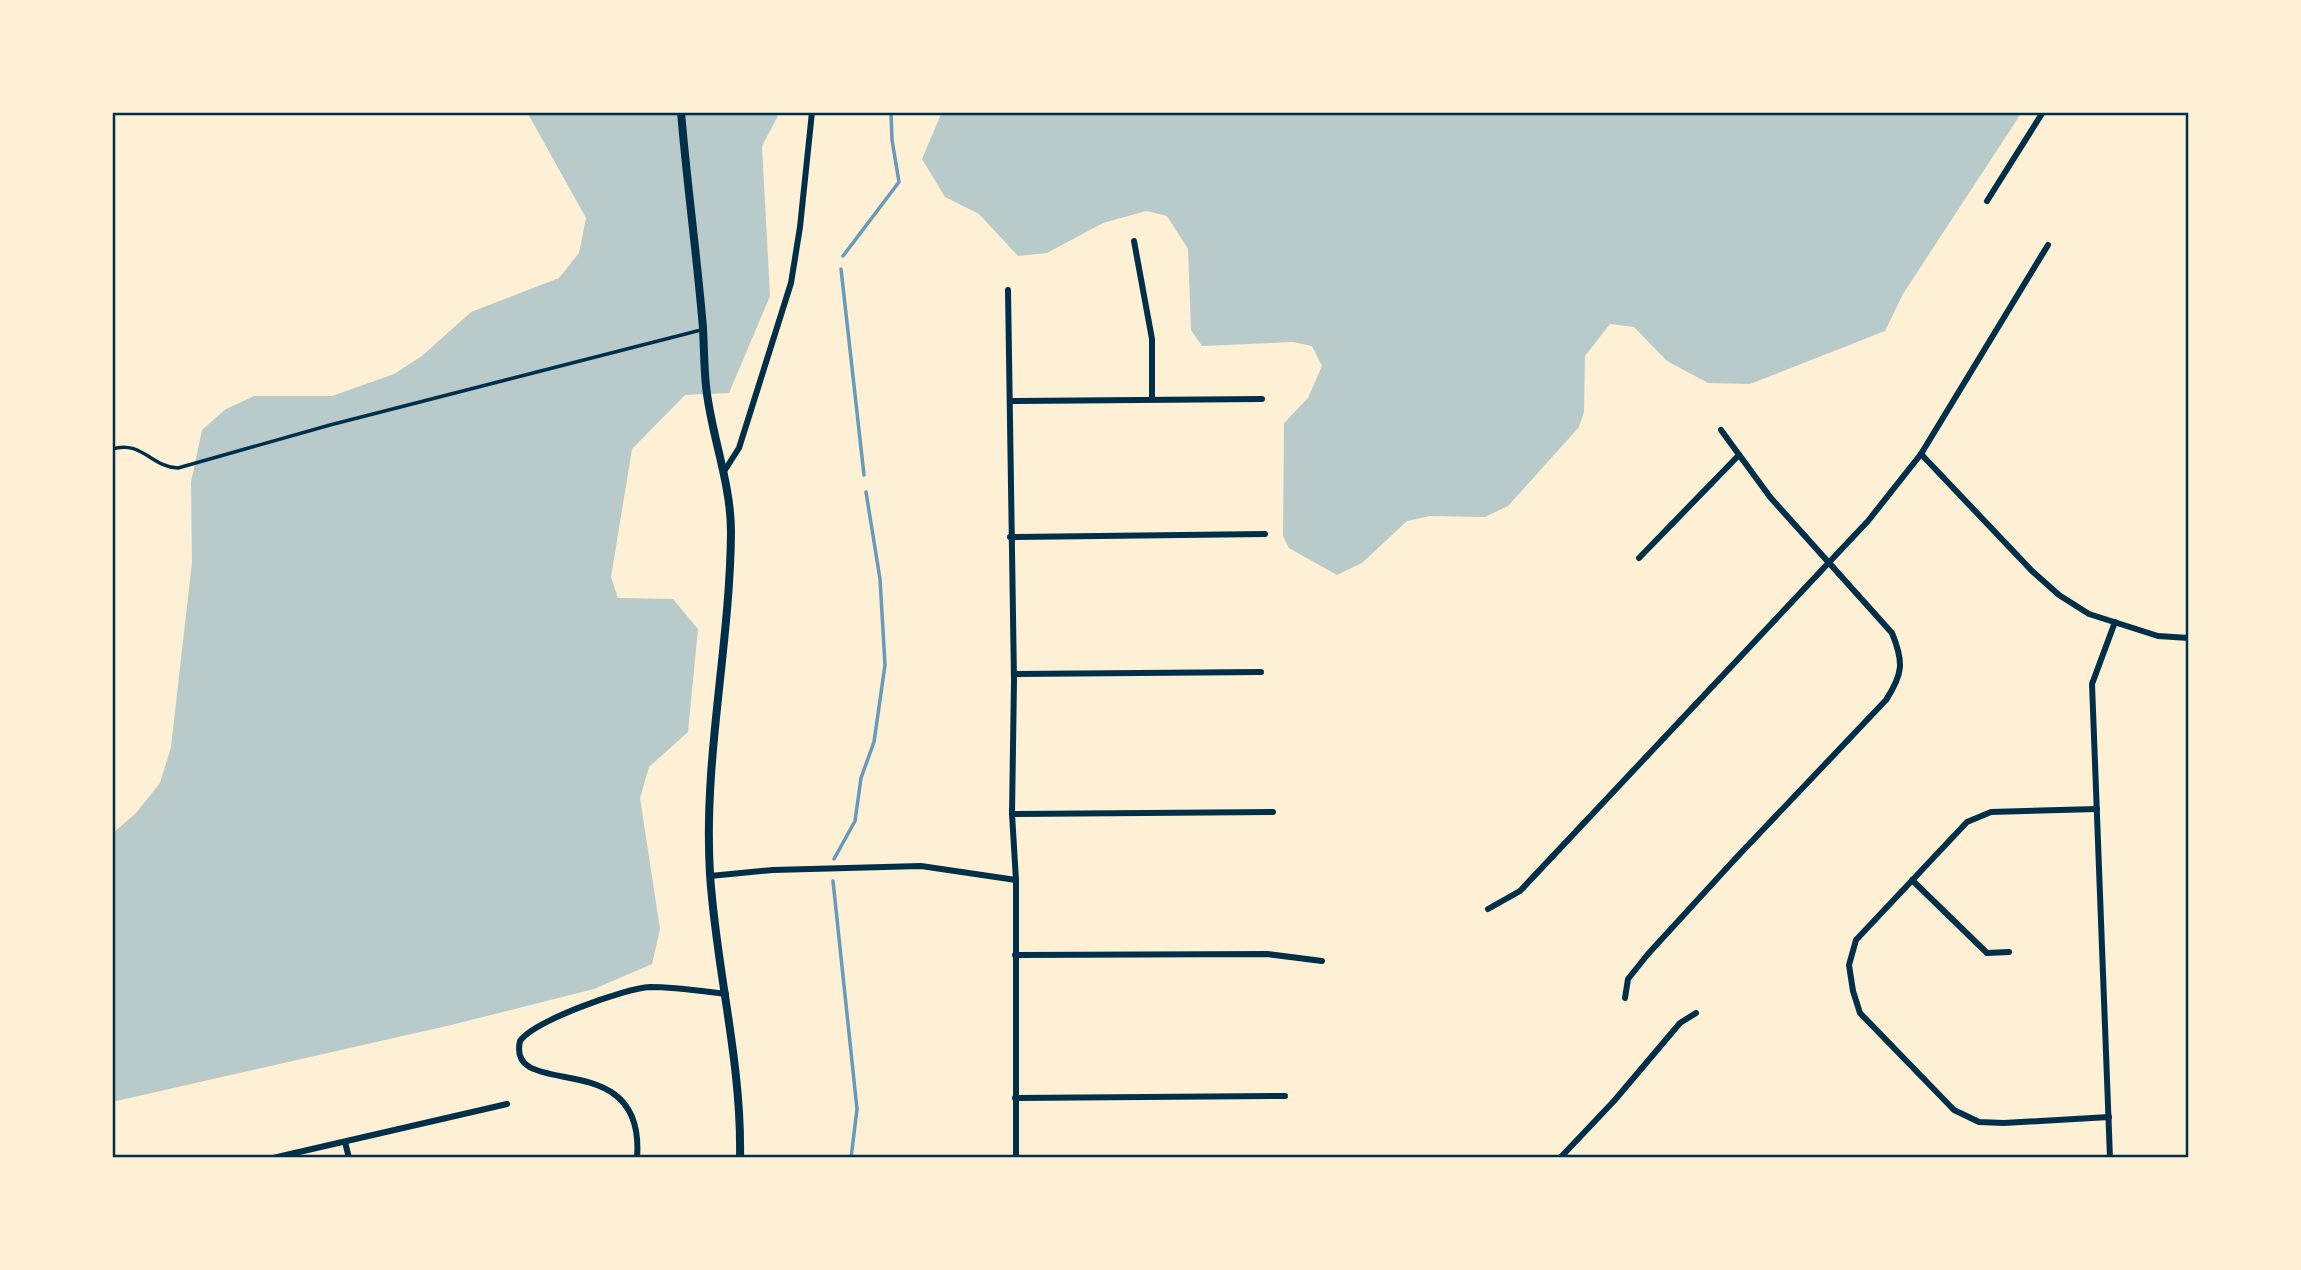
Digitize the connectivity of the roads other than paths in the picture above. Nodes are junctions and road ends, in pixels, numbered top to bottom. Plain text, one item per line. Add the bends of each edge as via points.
1 (681, 112) edge
2 (812, 112) edge
3 (2043, 112) edge
4 (1987, 201) dead end
5 (1134, 242) dead end
6 (2048, 245) dead end
7 (1008, 290) dead end
8 (703, 330) junction
9 (1152, 399) junction
10 (1262, 399) dead end
11 (1010, 401) junction
12 (1721, 430) dead end
13 (112, 449) edge
14 (1921, 454) junction
15 (1739, 455) junction
16 (723, 472) junction
17 (1265, 534) dead end
18 (1010, 537) junction
19 (1639, 558) dead end
20 (1828, 563) junction
21 (2115, 622) junction
22 (2189, 638) edge
23 (1261, 672) dead end
24 (1014, 674) junction
25 (2097, 809) junction
26 (1273, 812) dead end
27 (1012, 814) junction
28 (710, 876) junction
29 (1016, 880) junction
30 (1912, 880) junction
31 (1488, 909) dead end
32 (2009, 952) dead end
33 (1014, 955) junction
34 (1322, 961) dead end
35 (726, 994) junction
36 (1625, 998) dead end
37 (1696, 1013) dead end
38 (1285, 1096) dead end
39 (1015, 1098) junction
40 (507, 1104) dead end
41 (2109, 1117) junction
42 (345, 1142) junction
43 (273, 1158) edge
44 (349, 1158) edge
45 (637, 1158) edge
46 (740, 1158) edge
47 (1016, 1158) edge
48 (1560, 1158) edge
49 (2110, 1158) edge

1 - 8 street
2 - 16 street via 791,283 739,448
3 - 4 street
5 - 9 street via 1152,339
6 - 14 street
7 - 11 street
8 - 13 lane via 178,468 165,466 134,447
8 - 16 street via 706,387
9 - 10 street
9 - 11 street
11 - 18 street
12 - 15 street
14 - 20 street
14 - 21 street via 2059,595 2089,614
15 - 19 street
15 - 20 street
16 - 28 street via 731,531 708,797
17 - 18 street
18 - 24 street
20 - 31 street via 1520,891
20 - 36 street via 1892,633 1901,662 1896,684 1648,954 1628,979
21 - 22 street via 2158,636
21 - 25 street via 2092,684
23 - 24 street
24 - 27 street
25 - 30 street via 1991,812 1967,822
25 - 41 street
26 - 27 street
27 - 29 street
28 - 29 street via 921,866
28 - 35 street
29 - 33 street
30 - 32 street via 1987,953
30 - 41 street via 1856,940 1849,965 1860,1013 1954,1110 1979,1122
33 - 34 street via 1267,954
33 - 39 street
35 - 45 street via 633,989 553,1018 520,1041 522,1058 535,1070 603,1087 626,1103 636,1123
35 - 46 street via 740,1109
37 - 48 street via 1680,1023
38 - 39 street
39 - 47 street
40 - 42 street
41 - 49 street
42 - 43 street
42 - 44 street

